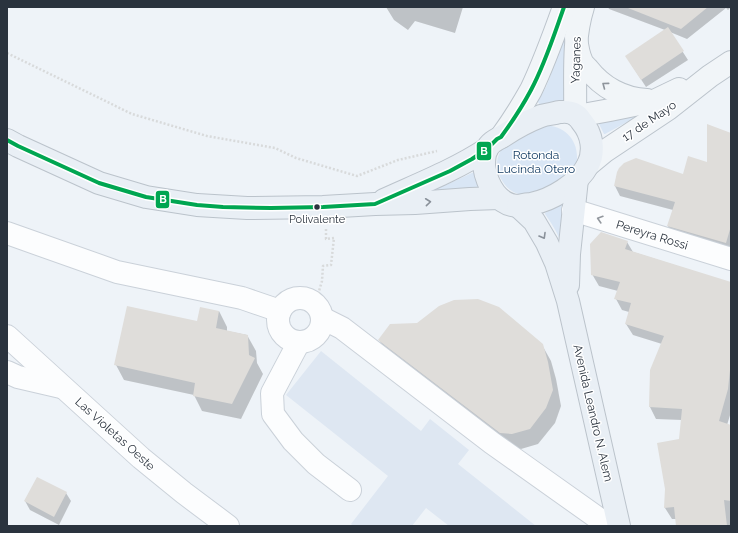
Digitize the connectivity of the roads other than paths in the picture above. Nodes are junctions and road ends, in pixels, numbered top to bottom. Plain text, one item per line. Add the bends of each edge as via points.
1 (564, 7) edge
2 (583, 7) edge
3 (576, 37) junction
4 (731, 62) edge
5 (710, 76) junction
6 (654, 101) junction
7 (576, 115) junction
8 (7, 140) edge
9 (494, 143) junction
10 (582, 172) junction
11 (509, 202) junction
12 (375, 204) junction
13 (573, 210) junction
14 (7, 233) edge
15 (731, 259) edge
16 (568, 301) junction
17 (280, 311) junction
18 (319, 311) junction
19 (7, 336) edge
20 (299, 342) junction
21 (7, 372) edge
22 (64, 388) junction
23 (350, 490) dead end
24 (228, 526) edge
25 (609, 526) edge
26 (619, 526) edge

1 - 9 main road, Yaganes via 531,90
2 - 3 main road, Yaganes
6 -> 3 main road via 636,100 607,87 582,62
3 - 7 main road, Yaganes
4 - 5 main road, 17 de Mayo
5 - 6 main road, 17 de Mayo
5 - 10 main road, 17 de Mayo via 668,109 605,151
6 - 7 main road, 17 de Mayo
7 - 9 highway via 559,112 542,116 514,129
7 - 10 highway via 586,127 592,141 591,157
8 - 12 highway via 98,183 146,197 231,208
9 - 11 highway via 484,158 485,174 492,190
9 - 12 highway via 450,171
10 - 11 highway via 570,186 545,200
10 - 13 highway, Avenida Leandro N. Alem
12 -> 11 highway via 470,199
11 -> 16 highway, Avenida Leandro N. Alem via 534,221 556,263
15 -> 13 street, Pereyra Rossi
13 - 16 highway, Avenida Leandro N. Alem
14 - 17 street via 117,272 242,298
16 - 26 highway, Avenida Leandro N. Alem
17 - 18 street via 290,301 304,298 310,300
17 - 20 street via 278,317 281,331 292,341
18 - 20 street via 322,326 319,332 307,341
18 - 25 street via 492,443
19 - 22 street, Las Violetas Oeste
20 - 23 street via 272,393 273,414 293,441 316,464
21 - 22 street
22 - 24 street, Las Violetas Oeste via 141,458

